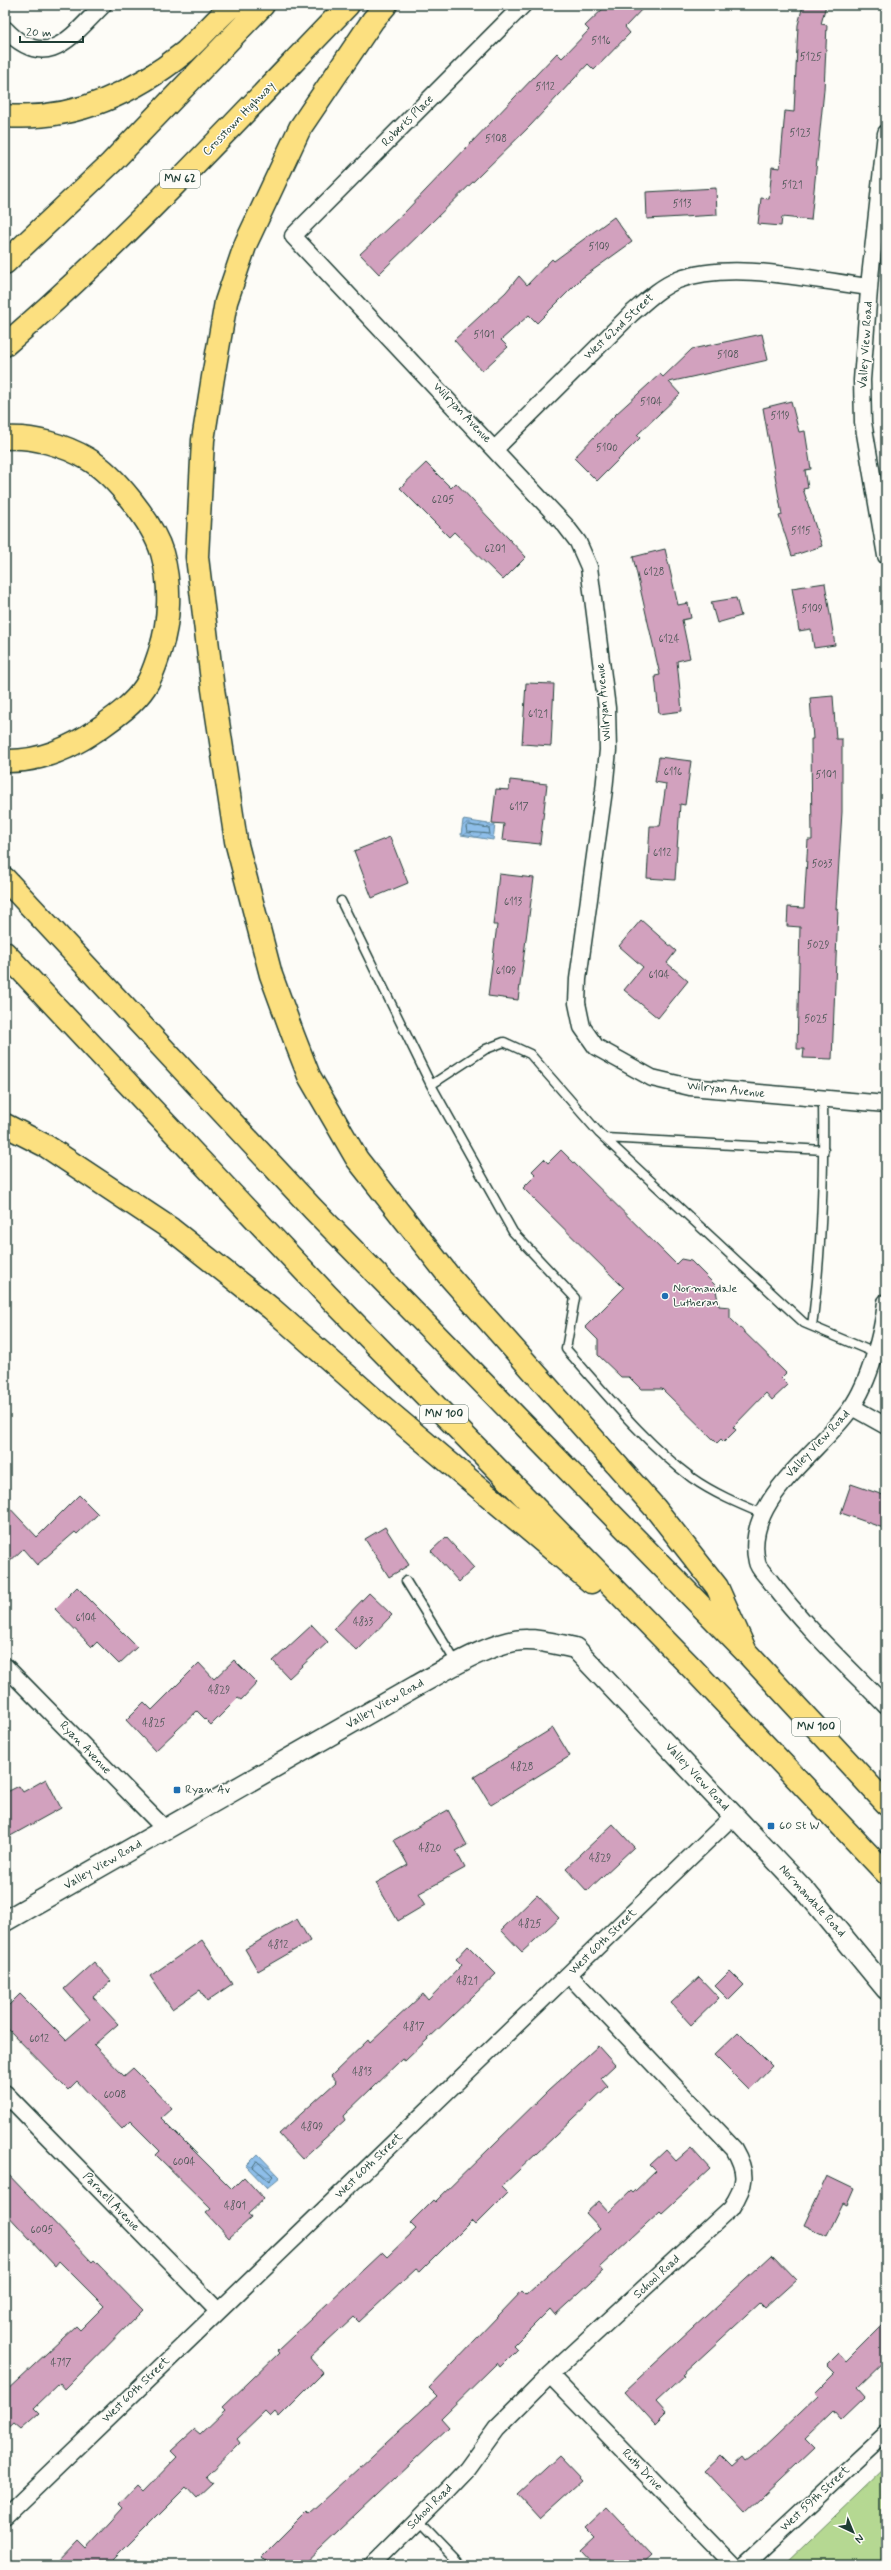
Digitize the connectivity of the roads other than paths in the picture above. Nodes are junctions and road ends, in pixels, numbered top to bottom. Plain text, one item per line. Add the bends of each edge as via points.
1 (103, 5) edge
2 (233, 5) edge
3 (264, 5) edge
4 (348, 5) edge
5 (386, 5) edge
6 (523, 5) edge
7 (5, 29) edge
8 (5, 116) edge
9 (886, 133) edge
10 (293, 236) joint
11 (5, 263) edge
12 (869, 287) junction
13 (5, 345) edge
14 (5, 438) edge
15 (495, 449) junction
16 (886, 556) edge
17 (5, 760) edge
18 (5, 879) edge
19 (341, 901) dead end
20 (5, 953) edge
21 (431, 1085) junction
22 (823, 1099) junction
23 (886, 1104) edge
24 (5, 1125) edge
25 (605, 1138) junction
26 (824, 1150) junction
27 (886, 1302) edge
28 (812, 1326) junction
29 (875, 1353) junction
30 (852, 1407) junction
31 (886, 1426) edge
32 (763, 1514) junction
33 (406, 1581) dead end
34 (746, 1652) junction
35 (458, 1664) junction
36 (5, 1666) edge
37 (692, 1668) junction
38 (886, 1706) edge
39 (886, 1803) edge
40 (734, 1815) junction
41 (166, 1830) junction
42 (886, 1873) edge
43 (5, 1921) edge
44 (569, 1975) junction
45 (886, 1989) edge
46 (5, 2093) edge
47 (218, 2311) junction
48 (550, 2375) junction
49 (886, 2434) edge
50 (5, 2517) edge
51 (418, 2520) junction
52 (372, 2565) edge
53 (461, 2565) edge
54 (734, 2565) edge
55 (744, 2565) edge

1 - 7 street via 69,39 55,47 27,48
2 - 8 highway via 185,51 120,94 91,107 54,115 28,118
3 - 11 highway via 111,163
4 - 13 highway, Crosstown Highway / MN 62 via 150,211 61,297
5 - 34 highway via 373,20 300,128 246,243 226,302 203,440 197,557 213,689 236,841 270,975 309,1076 357,1159 449,1276 655,1508 717,1587
6 - 10 street, Roberts Place
9 - 12 street, Valley View Road
10 - 15 street, Wilryan Avenue
12 - 15 street, West 62nd Street via 735,270 677,280 653,294 630,314
12 - 16 street, Valley View Road via 862,380 863,422
14 - 17 highway via 32,437 88,459 134,503 153,532 162,553 168,609 166,631 146,687 130,704 88,736 58,751 35,758
15 - 22 street, Wilryan Avenue via 565,525 578,542 589,567 607,708 608,750 578,980 577,1003 582,1027 596,1047 652,1078 690,1087
18 - 34 highway, MN 100 via 313,1209
19 - 21 lane
20 - 37 highway, MN 100 via 327,1295
21 - 25 lane via 486,1049 504,1042 530,1054
21 - 32 lane via 513,1232 575,1298 566,1349 664,1454 694,1479 736,1503
22 - 23 street, Wilryan Avenue
22 - 26 lane
24 - 37 highway via 46,1146 103,1182 189,1243 272,1309 383,1407
25 - 26 lane
25 - 28 lane via 695,1224 804,1322
26 - 28 lane via 818,1279
27 - 29 street, Valley View Road
28 - 29 lane
29 - 30 street, Valley View Road
30 - 31 street
30 - 32 street, Valley View Road via 785,1480
32 - 38 street, Valley View Road via 756,1538 757,1563 791,1608
33 - 35 lane
34 - 39 highway, MN 100
35 - 40 street, Valley View Road via 508,1642 526,1640 575,1648
35 - 41 street, Valley View Road
36 - 41 street, Ryan Avenue
37 - 42 highway, MN 100
40 - 44 street, West 60th Street
40 - 45 street, Normandale Road via 808,1894
41 - 43 street, Valley View Road
44 - 47 street, West 60th Street
44 - 48 street, School Road via 734,2149 742,2163 744,2179 740,2194 731,2208
46 - 47 street, Parnell Avenue
47 - 50 street, West 60th Street
48 - 51 street, School Road via 496,2429 467,2470
48 - 54 street, Ruth Drive
49 - 55 street, West 59th Street
51 - 52 street, School Road
51 - 53 lane

